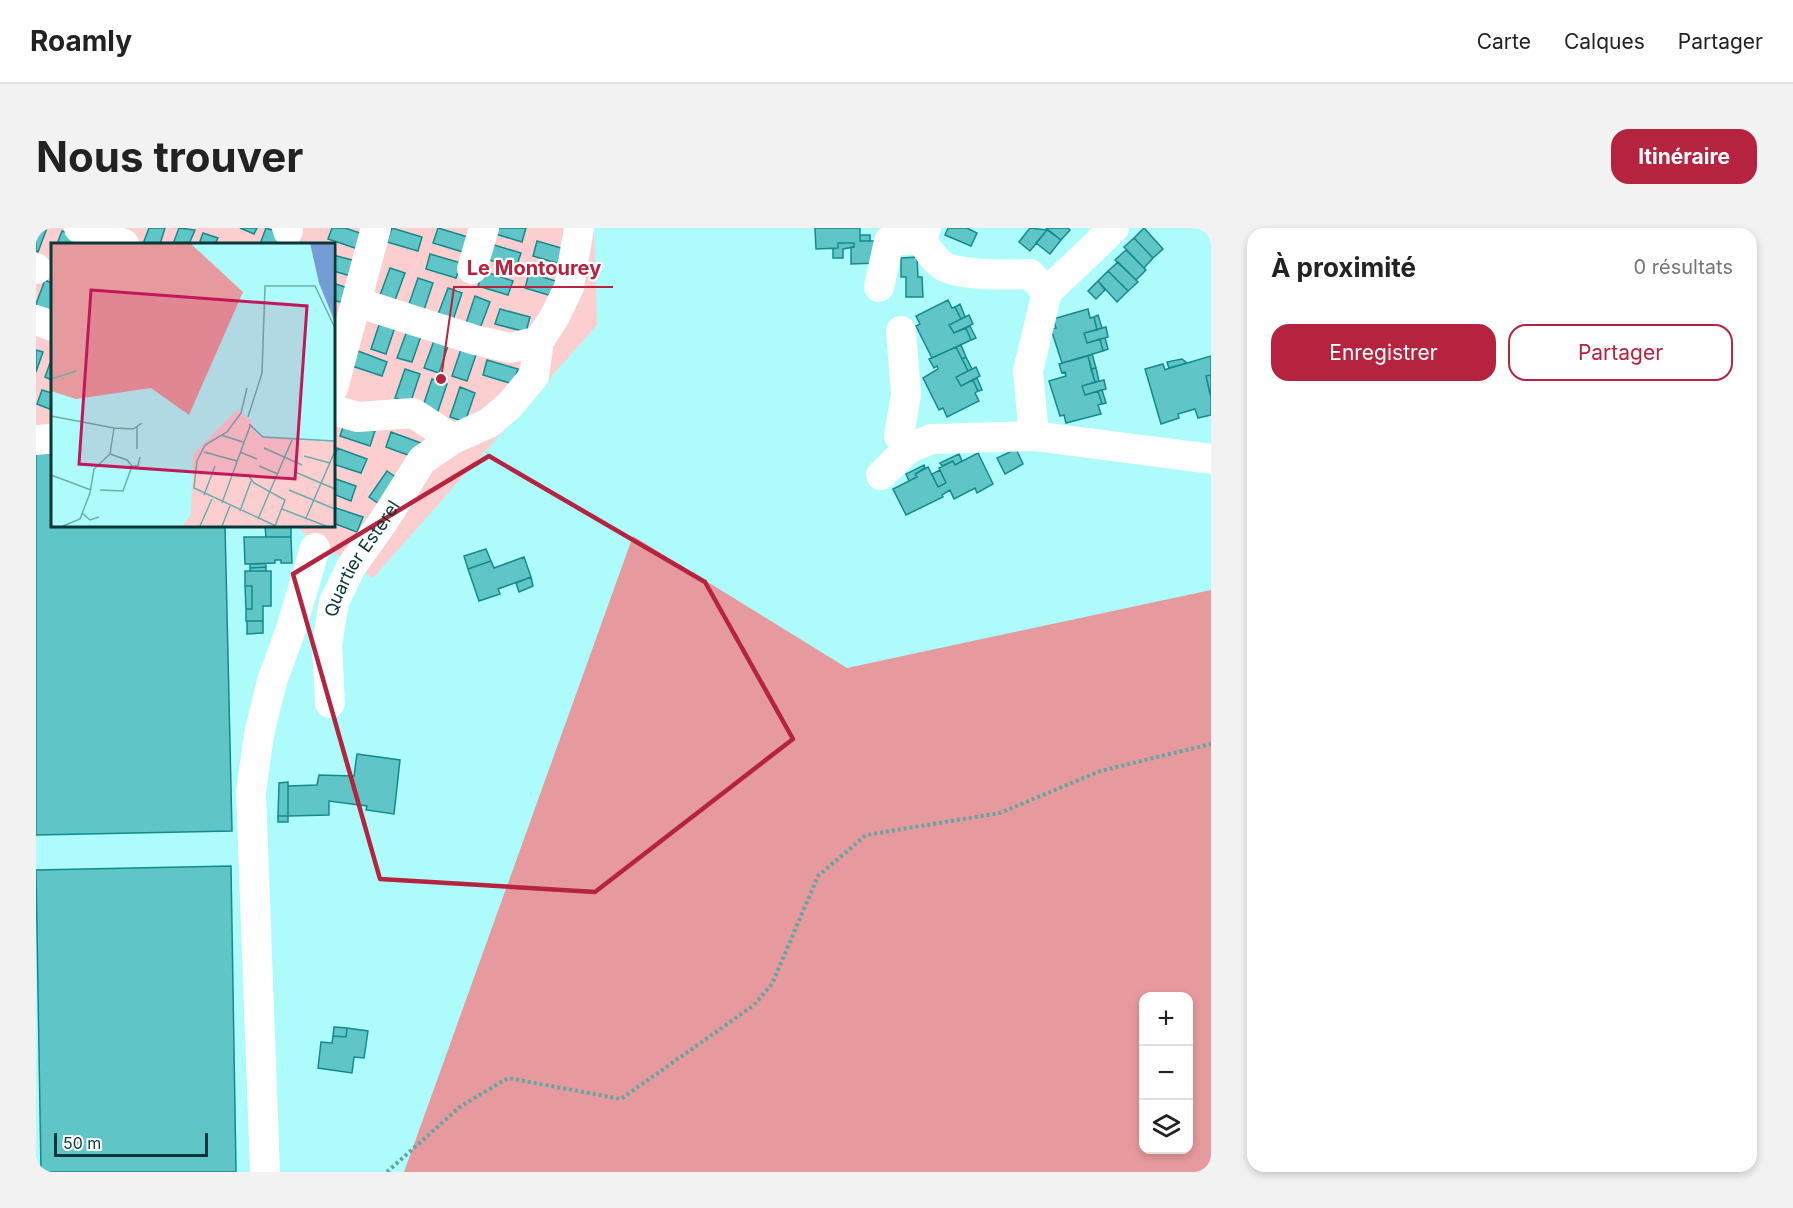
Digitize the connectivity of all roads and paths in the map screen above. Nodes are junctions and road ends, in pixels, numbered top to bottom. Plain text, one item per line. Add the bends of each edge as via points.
1 (79, 228) edge
2 (138, 228) edge
3 (376, 228) edge
4 (484, 228) edge
5 (579, 228) edge
6 (1114, 228) edge
7 (924, 234) edge
8 (121, 243) edge
9 (132, 243) edge
10 (472, 269) dead end
11 (879, 288) dead end
12 (1047, 292) junction
13 (356, 302) junction
14 (36, 320) edge
15 (51, 326) edge
16 (901, 331) dead end
17 (538, 341) junction
18 (338, 351) edge
19 (334, 381) edge
20 (334, 410) edge
21 (1034, 436) junction
22 (51, 439) edge
23 (453, 439) junction
24 (36, 440) edge
25 (908, 448) junction
26 (1211, 459) edge
27 (881, 476) dead end
28 (315, 548) dead end
29 (330, 704) dead end
30 (1211, 744) edge
31 (265, 1172) edge
32 (387, 1172) edge

1 - 8 street
2 - 9 street
3 - 13 street
4 - 10 street
5 - 17 street, Quartier Esterel via 569,286
6 - 12 street
7 - 11 street via 889,241
7 - 12 street via 928,251 948,269 1007,276 1030,274
12 - 21 street via 1028,371
13 - 17 street via 510,348
13 - 18 street
14 - 15 street
16 - 25 street via 906,394 899,436
17 - 23 street, Quartier Esterel via 534,376 510,405 489,423
18 - 19 street
20 - 23 street via 358,417 413,413
21 - 25 street via 932,439
21 - 26 street
22 - 24 street
23 - 29 street, Quartier Esterel via 422,460 351,567 334,602 327,645
25 - 27 street
28 - 31 street via 272,681 251,792
30 - 32 path via 1100,771 1000,813 866,835 818,876 772,984 754,1005 705,1042 621,1099 508,1078 460,1106

